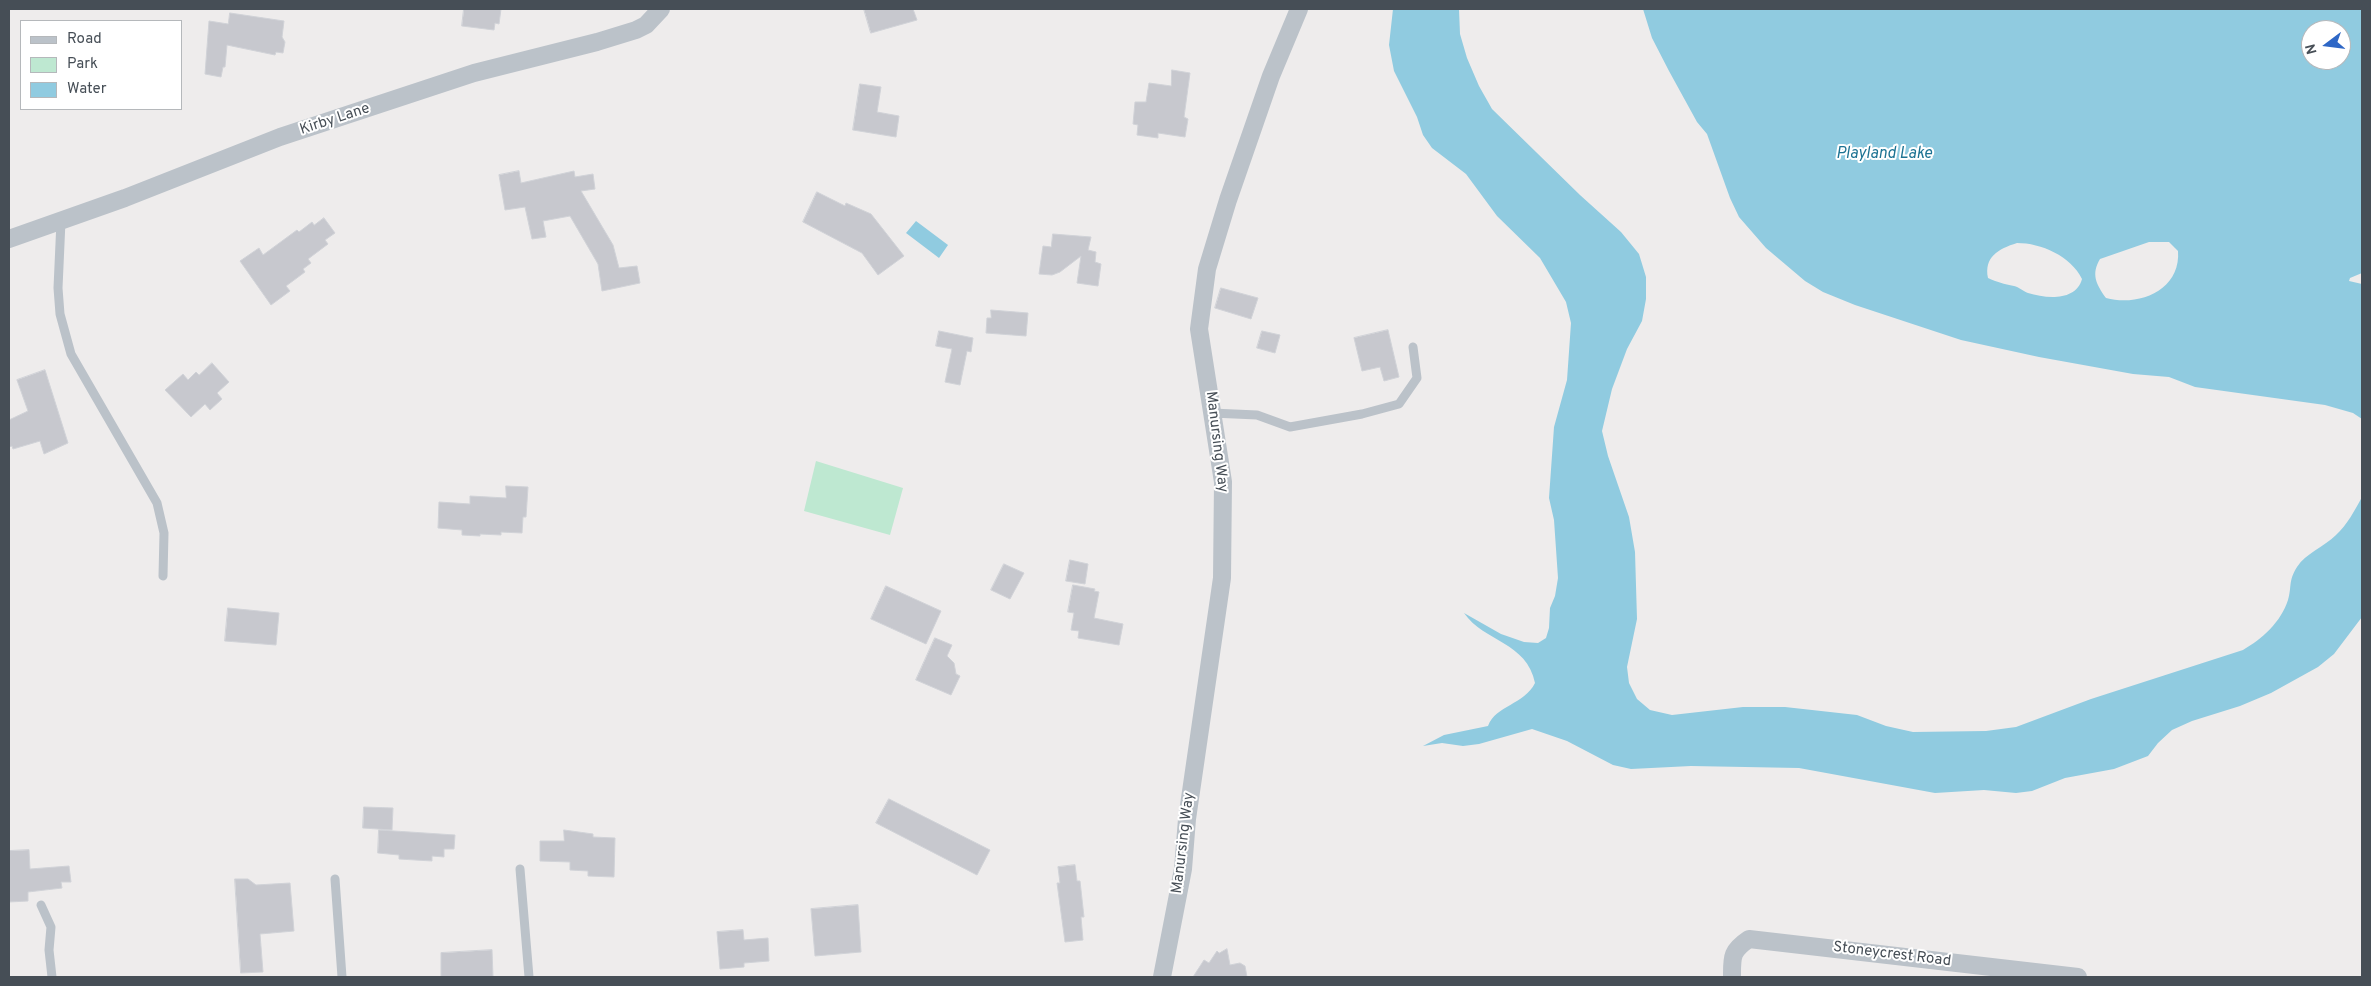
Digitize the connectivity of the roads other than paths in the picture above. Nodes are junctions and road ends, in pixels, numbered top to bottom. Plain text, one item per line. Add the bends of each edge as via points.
1 (660, 9) edge
2 (1299, 9) edge
3 (61, 221) junction
4 (9, 239) edge
5 (1413, 348) dead end
6 (1212, 414) junction
7 (163, 576) dead end
8 (520, 869) dead end
9 (336, 879) dead end
10 (41, 905) dead end
11 (1971, 971) edge
12 (52, 977) edge
13 (342, 977) edge
14 (529, 977) edge
15 (1162, 977) edge
16 (1732, 977) edge
17 (2078, 977) edge

1 - 3 street, Kirby Lane via 646,25 636,30 474,73 280,137
2 - 6 street, Manursing Way via 1271,76 1207,269 1199,329
3 - 4 street, Kirby Lane
3 - 7 lane via 58,288 60,314 71,354 157,503 164,533
5 - 6 lane via 1417,378 1399,404 1290,427 1257,415
6 - 15 street, Manursing Way via 1223,482 1222,578 1187,819 1183,869
8 - 14 lane
9 - 13 lane
10 - 12 lane via 51,927
11 - 16 street, Stoneycrest Road via 1749,939 1736,947 1732,958
11 - 17 street, Stoneycrest Road

